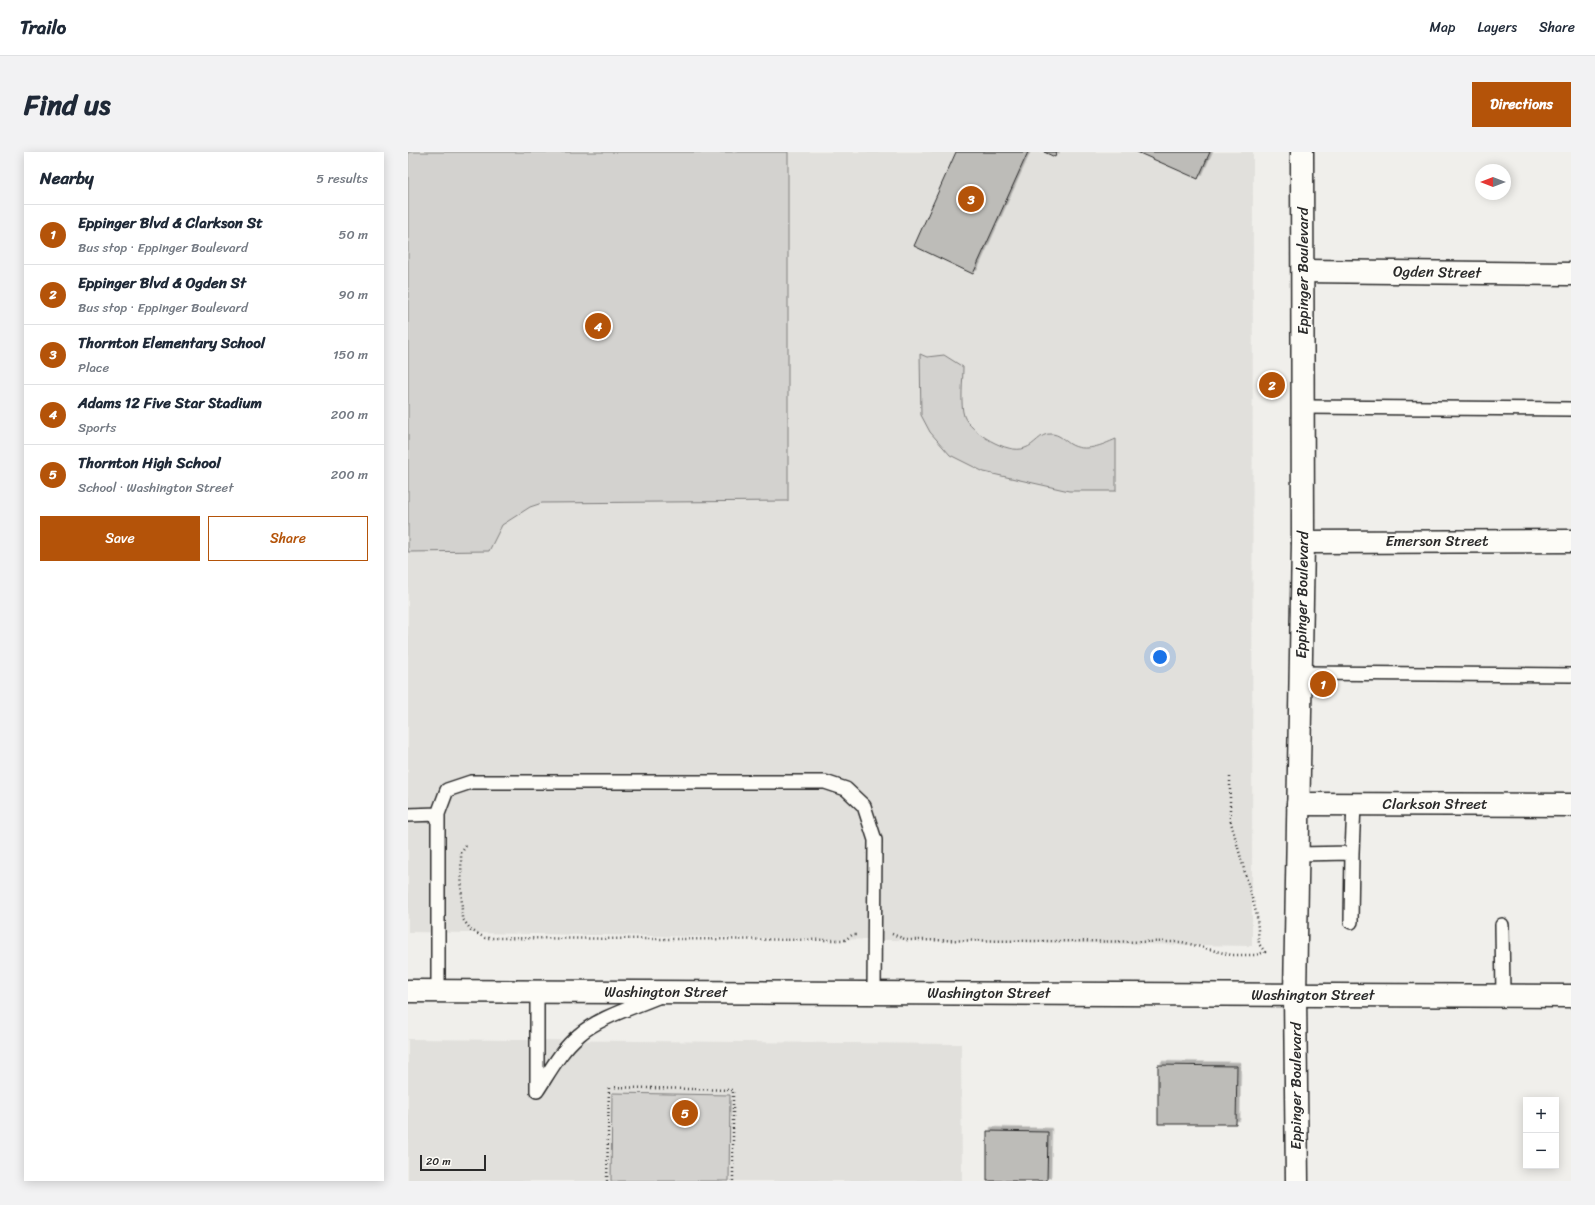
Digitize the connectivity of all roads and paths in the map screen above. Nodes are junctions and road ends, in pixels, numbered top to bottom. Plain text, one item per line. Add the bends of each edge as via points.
1 (1302, 152) edge
2 (1303, 271) junction
3 (1571, 274) edge
4 (1303, 407) junction
5 (1571, 409) edge
6 (1571, 540) edge
7 (1303, 542) junction
8 (1300, 673) junction
9 (1571, 675) edge
10 (1230, 777) dead end
11 (1298, 804) junction
12 (1354, 804) junction
13 (1571, 805) edge
14 (438, 814) junction
15 (408, 815) edge
16 (466, 846) dead end
17 (1352, 853) junction
18 (1298, 854) junction
19 (1351, 922) dead end
20 (1502, 925) dead end
21 (875, 934) junction
22 (408, 991) edge
23 (438, 991) junction
24 (537, 991) junction
25 (669, 992) junction
26 (874, 993) junction
27 (1295, 995) junction
28 (1503, 996) junction
29 (1571, 996) edge
30 (607, 1181) edge
31 (733, 1181) edge
32 (1297, 1181) edge

1 - 2 street, Eppinger Boulevard
2 - 3 street, Ogden Street
2 - 4 street, Eppinger Boulevard
4 - 5 lane
4 - 7 street, Eppinger Boulevard
6 - 7 street, Emerson Street
7 - 8 street, Eppinger Boulevard
8 - 9 lane
8 - 11 street, Eppinger Boulevard
10 - 21 path via 1230,819 1257,916 1259,944 1265,952 1231,954 1182,942 907,940 890,934
11 - 12 street, Clarkson Street
11 - 18 street, Eppinger Boulevard
12 - 13 street, Clarkson Street
12 - 17 lane
14 - 15 lane
14 - 21 lane via 448,790 471,782 825,782 846,789 864,806 873,833
14 - 23 lane
16 - 21 path via 461,852 462,918 471,930 485,938 845,940 852,935
17 - 18 lane
17 - 19 lane
18 - 27 street, Eppinger Boulevard
20 - 28 lane
21 - 26 lane
22 - 23 street, Washington Street
23 - 24 street, Washington Street
24 - 25 street, Washington Street
24 - 25 lane via 537,1094 559,1057 580,1034 593,1025
25 - 26 street, Washington Street
26 - 27 street, Washington Street
27 - 28 street, Washington Street
27 - 32 street, Eppinger Boulevard
28 - 29 street, Washington Street
30 - 31 path via 609,1087 733,1090

